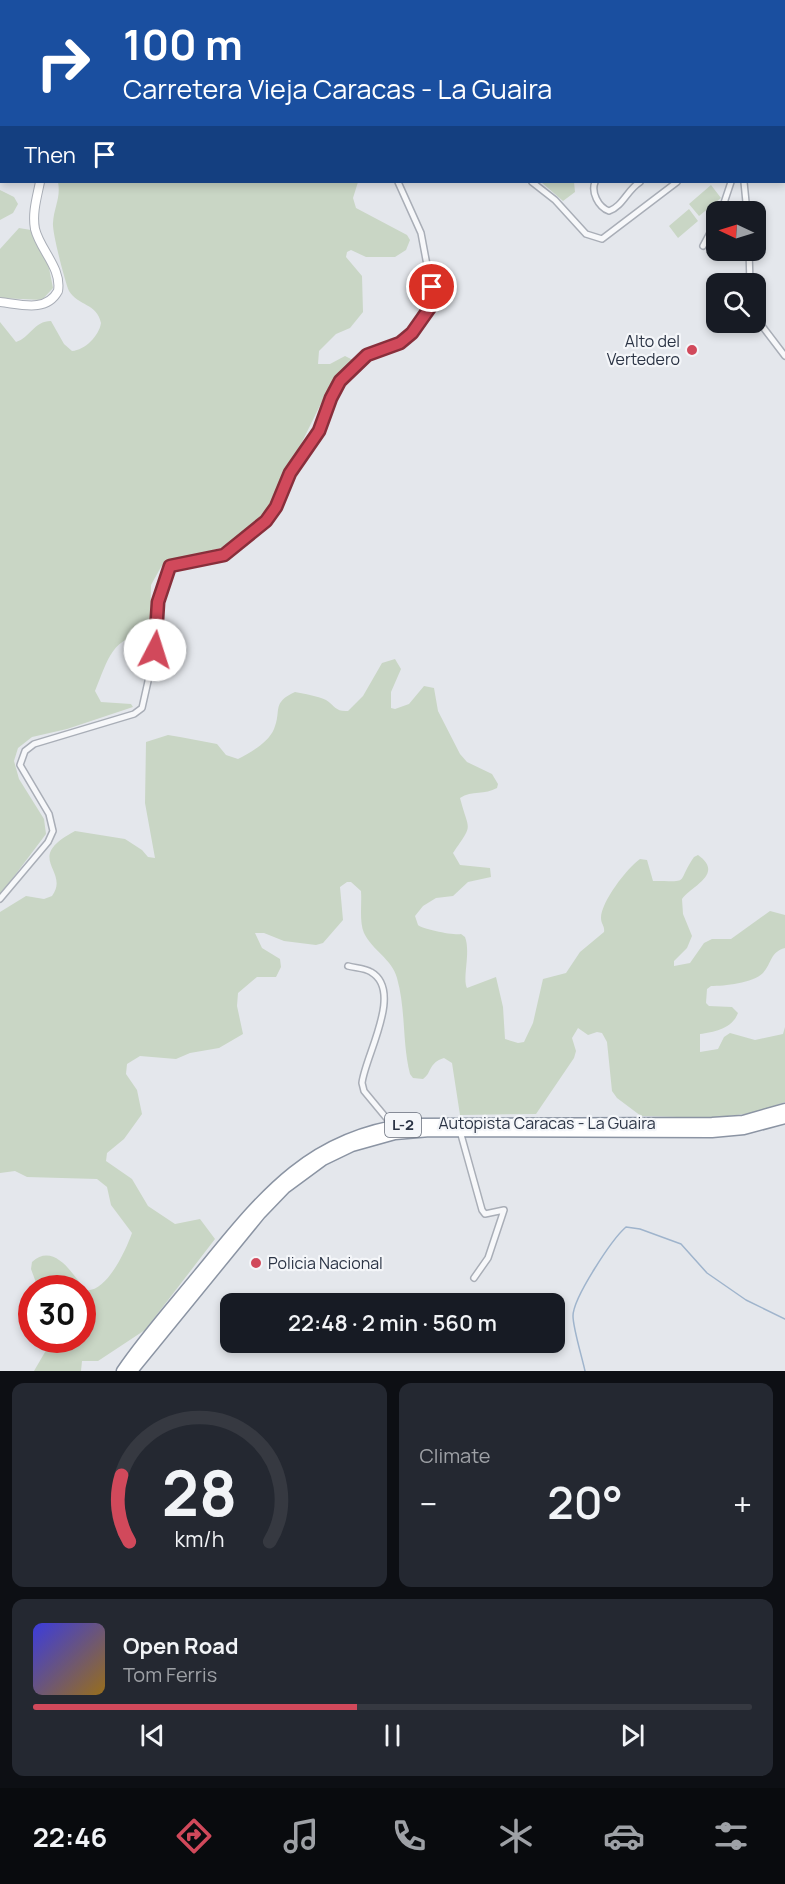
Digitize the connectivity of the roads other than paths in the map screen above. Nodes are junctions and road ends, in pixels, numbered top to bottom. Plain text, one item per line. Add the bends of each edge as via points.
1 (40, 183) edge
2 (398, 183) edge
3 (533, 183) edge
4 (596, 183) edge
5 (638, 183) edge
6 (675, 183) edge
7 (731, 183) edge
8 (744, 183) edge
9 (725, 201) edge
10 (746, 201) edge
11 (706, 240) edge
12 (703, 246) dead end
13 (0, 302) edge
14 (766, 331) edge
15 (785, 356) edge
16 (0, 899) edge
17 (348, 966) dead end
18 (785, 1109) edge
19 (785, 1118) edge
20 (393, 1126) junction
21 (460, 1131) junction
22 (474, 1278) dead end
23 (122, 1371) edge
24 (132, 1371) edge

1 - 13 main road via 36,230 54,269 58,291 51,301 40,306
2 - 16 street via 421,233 433,297 429,311 406,339 367,355 340,381 319,431 290,473 266,521 224,555 170,566 159,596 155,650 142,708 134,714 34,744 22,755 22,771 49,814 52,831 48,842
3 - 6 street via 586,234 602,239
4 - 5 street via 596,196 609,211
7 - 9 street
8 - 10 street
11 - 12 street
14 - 15 street
17 - 20 street via 370,971 383,988 382,1020 362,1083 364,1091
18 - 20 highway, Autopista Caracas - La Guaira / L-2 via 743,1121 712,1123
19 - 21 highway, Autopista Caracas - La Guaira / L-2 via 721,1131
20 - 23 highway, Autopista Caracas - La Guaira / L-2 via 365,1132 332,1146 279,1181
21 - 22 street via 482,1210 485,1214 504,1210 488,1258
21 - 24 highway, Autopista Caracas - La Guaira / L-2 via 408,1132 368,1141 299,1176 260,1214

